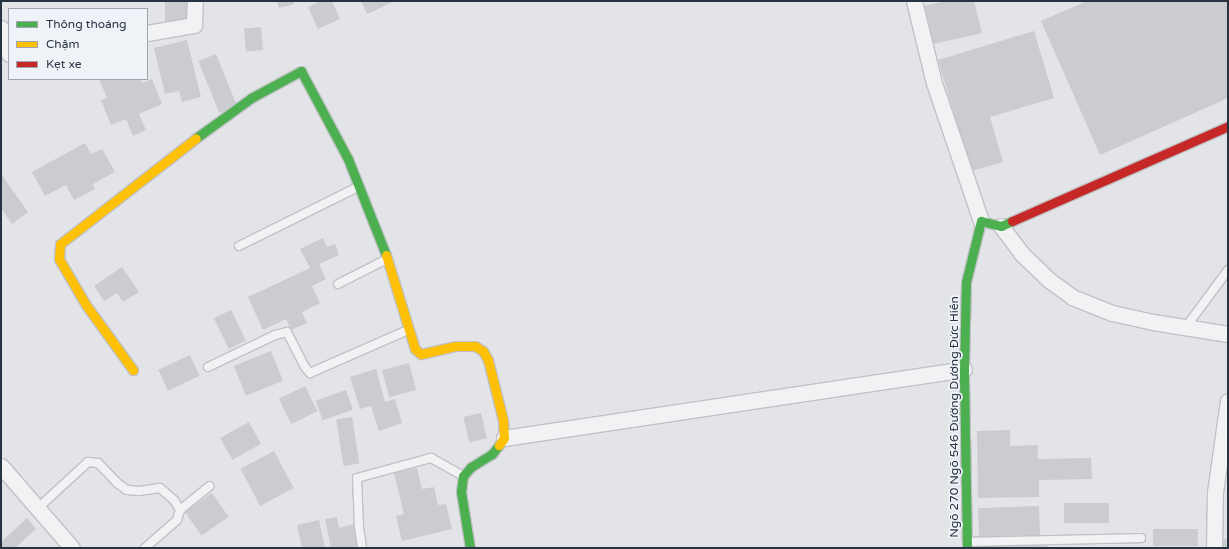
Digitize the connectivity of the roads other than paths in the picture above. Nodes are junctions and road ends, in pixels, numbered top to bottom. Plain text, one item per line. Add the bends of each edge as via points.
1 (195, 1) edge
2 (914, 1) edge
3 (1, 28) edge
4 (148, 33) edge
5 (8, 51) edge
6 (1228, 126) edge
7 (359, 186) junction
8 (981, 221) junction
9 (1001, 226) junction
10 (239, 246) dead end
11 (387, 258) junction
12 (1228, 270) edge
13 (338, 284) dead end
14 (1186, 326) junction
15 (409, 330) junction
16 (1228, 334) edge
17 (208, 367) dead end
18 (964, 369) junction
19 (133, 370) dead end
20 (1228, 401) edge
21 (504, 438) junction
22 (1, 466) edge
23 (463, 476) junction
24 (210, 486) dead end
25 (38, 508) junction
26 (180, 510) junction
27 (1141, 538) dead end
28 (967, 545) edge
29 (72, 548) edge
30 (145, 548) edge
31 (362, 548) edge
32 (470, 548) edge
33 (1214, 548) edge

1 - 4 street via 194,24
2 - 8 street via 934,83
3 - 5 street
6 - 9 street
7 - 10 lane
7 - 11 street
7 - 19 street via 301,71 251,98 60,244 59,258 86,305
8 - 9 street
8 - 18 street, Ngõ 270 Ngõ 546 Đường Dương Đức Hiền via 966,282
9 - 14 street via 1021,253 1072,298 1112,313
11 - 13 lane
11 - 15 street
12 - 14 lane
14 - 16 street
15 - 17 lane via 310,373 287,332 275,335
15 - 21 street via 415,349 421,354 466,345 475,346 483,351 488,360 503,420
18 - 21 street
18 - 28 street, Ngõ 270 Ngõ 546 Đường Dương Đức Hiền
20 - 33 street via 1215,492
21 - 23 street via 492,454 471,466
22 - 25 street
23 - 31 lane via 431,458 357,478
23 - 32 street via 461,492
24 - 26 lane
25 - 26 lane via 88,462 98,463 127,490 160,488 174,500
25 - 29 street
26 - 30 lane via 177,520
27 - 28 lane

